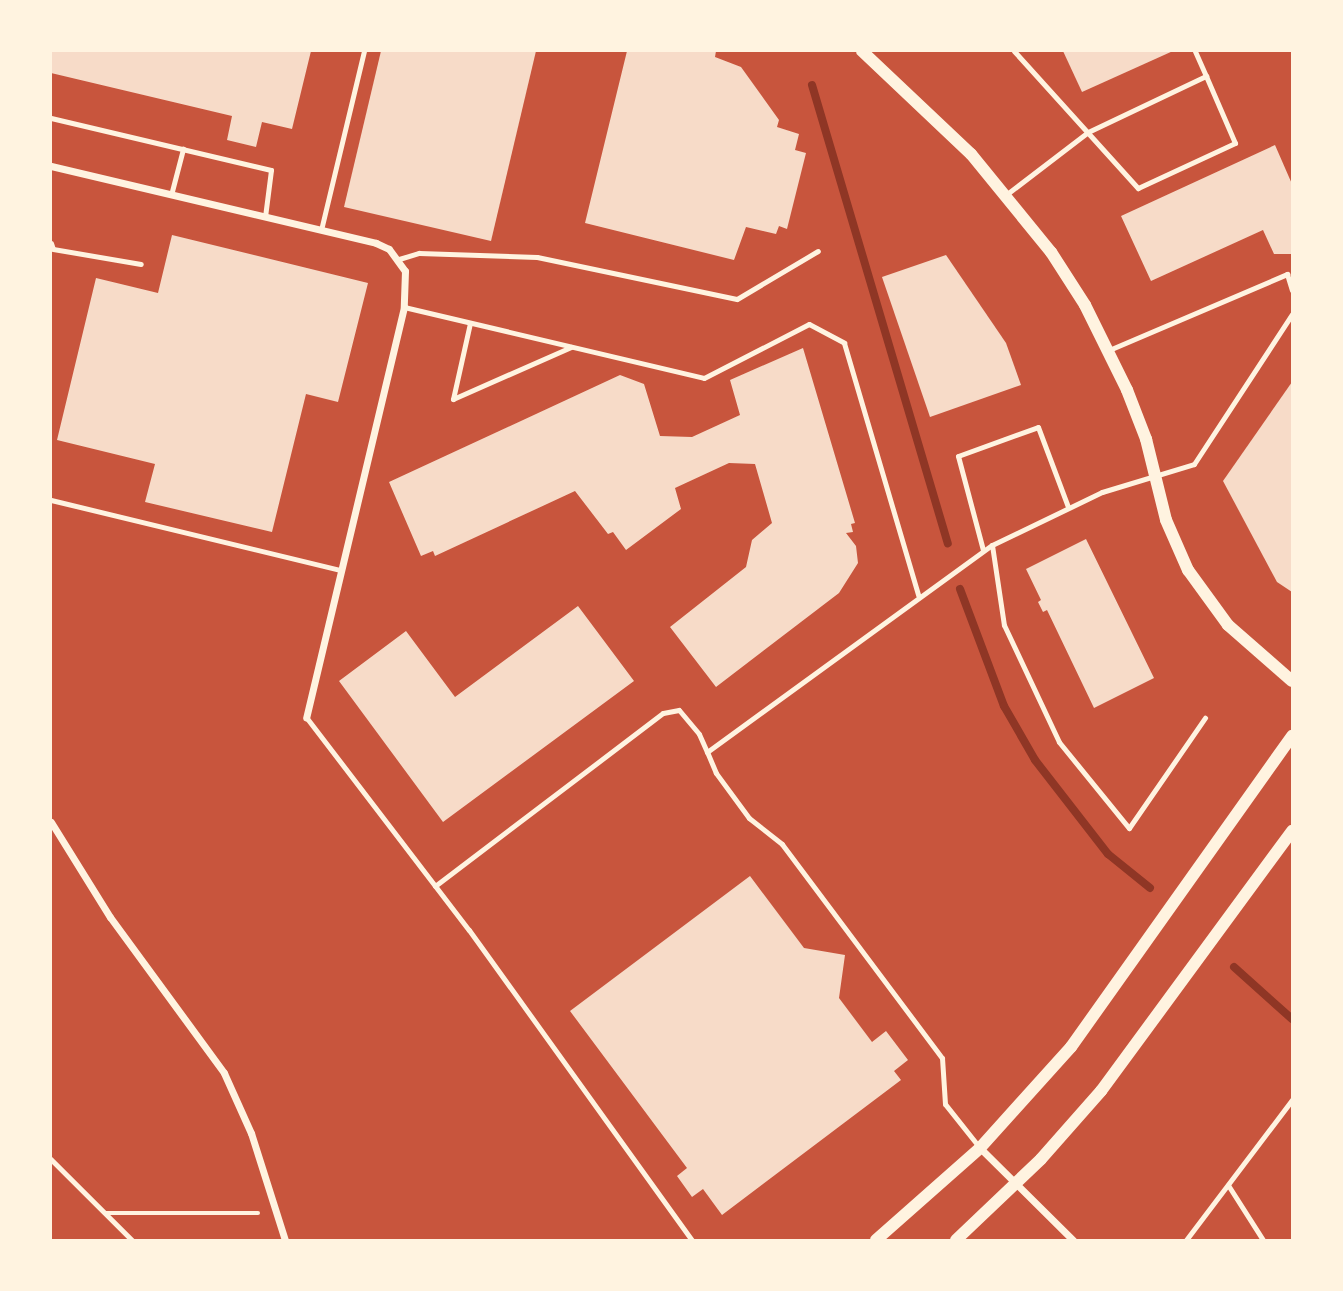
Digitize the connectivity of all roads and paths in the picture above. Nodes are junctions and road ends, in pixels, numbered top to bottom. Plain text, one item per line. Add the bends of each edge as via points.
1 (363, 51) edge
2 (862, 51) edge
3 (1014, 51) edge
4 (1195, 51) edge
5 (1206, 76) junction
6 (51, 118) edge
7 (1088, 132) junction
8 (183, 149) junction
9 (51, 166) edge
10 (1007, 194) junction
11 (171, 195) junction
12 (265, 217) junction
13 (321, 230) junction
14 (51, 243) edge
15 (818, 251) dead end
16 (399, 259) junction
17 (141, 264) dead end
18 (1292, 290) edge
19 (404, 307) junction
20 (1292, 313) edge
21 (470, 323) junction
22 (571, 347) junction
23 (1109, 350) junction
24 (1153, 477) junction
25 (51, 499) edge
26 (1068, 508) junction
27 (992, 545) junction
28 (983, 550) junction
29 (341, 570) junction
30 (918, 595) junction
31 (1292, 681) edge
32 (306, 717) joint
33 (1205, 718) dead end
34 (1292, 736) edge
35 (707, 752) junction
36 (51, 822) edge
37 (1292, 831) edge
38 (435, 886) junction
39 (1292, 1100) edge
40 (980, 1148) junction
41 (51, 1159) edge
42 (1016, 1184) junction
43 (1228, 1185) junction
44 (105, 1213) junction
45 (277, 1213) junction
46 (132, 1240) edge
47 (285, 1240) edge
48 (692, 1240) edge
49 (876, 1240) edge
50 (956, 1240) edge
51 (1073, 1240) edge
52 (1186, 1240) edge
53 (1263, 1240) edge

1 - 13 lane
2 - 10 street via 926,108
3 - 7 lane
4 - 5 lane
5 - 7 lane
5 - 7 lane via 1235,143 1138,188
6 - 8 lane
7 - 10 lane
8 - 11 lane
8 - 12 lane via 271,170
9 - 11 street
10 - 23 street via 1068,278
11 - 12 street
12 - 13 street
13 - 16 street via 376,243
14 - 17 lane via 53,249
15 - 16 lane via 737,299 537,257 419,253
16 - 19 street via 407,282
18 - 23 lane via 1287,274
19 - 21 lane
19 - 29 street
20 - 24 lane via 1194,464
21 - 22 lane
21 - 22 lane via 453,399
22 - 30 lane via 704,379 809,324 844,343
23 - 24 street via 1140,420
24 - 26 lane
24 - 31 street via 1171,535 1196,585 1239,637
25 - 29 lane
26 - 27 lane
26 - 28 lane via 1038,427 958,456
27 - 28 lane
27 - 33 lane via 1004,625 1059,742 1129,828
28 - 30 lane
29 - 32 street
30 - 35 lane
32 - 38 lane
34 - 40 street via 1154,926 1095,1017
35 - 38 lane via 679,710 663,713
35 - 40 lane via 716,773 749,818 782,844 942,1058 941,1084 949,1113
36 - 45 street via 110,917 224,1073 251,1133
37 - 42 street via 1101,1091
38 - 48 lane
39 - 43 lane
40 - 42 street
40 - 49 street
41 - 44 path
42 - 50 street
42 - 51 street
43 - 52 lane
43 - 53 lane
44 - 45 path
44 - 46 path
45 - 47 street

